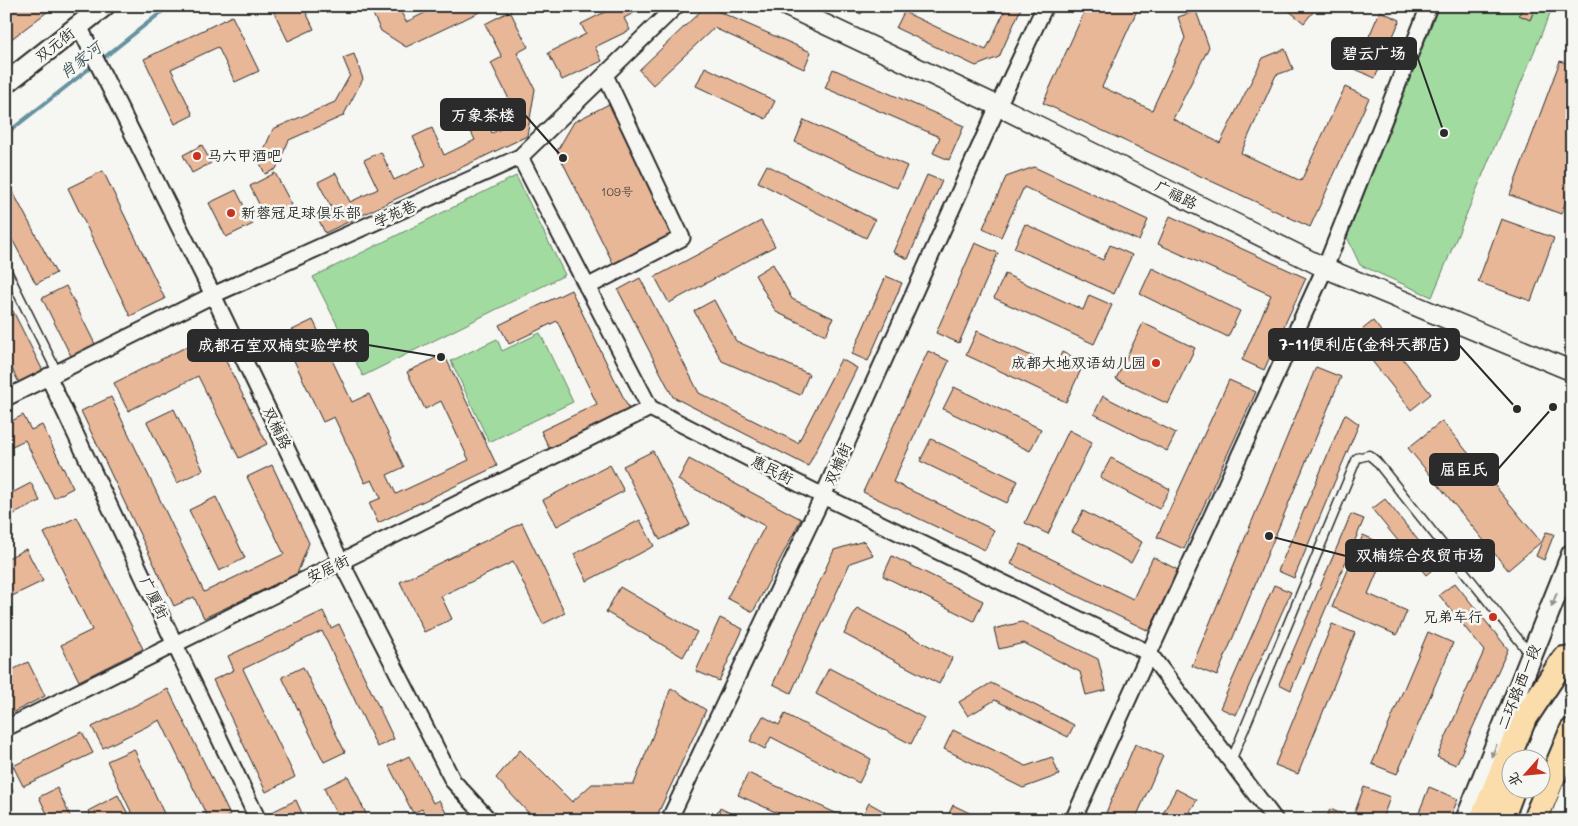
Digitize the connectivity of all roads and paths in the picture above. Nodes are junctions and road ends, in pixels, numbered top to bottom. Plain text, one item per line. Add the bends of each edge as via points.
1 (104, 6) edge
2 (676, 6) edge
3 (786, 6) edge
4 (1045, 6) edge
5 (1429, 6) edge
6 (79, 26) junction
7 (605, 76) junction
8 (6, 83) edge
9 (998, 106) junction
10 (520, 158) junction
11 (1324, 268) junction
12 (6, 269) edge
13 (587, 287) junction
14 (213, 296) junction
15 (1572, 371) edge
16 (52, 374) junction
17 (6, 398) edge
18 (650, 408) junction
19 (824, 496) junction
20 (1572, 554) edge
21 (341, 562) junction
22 (176, 644) junction
23 (1568, 650) edge
24 (1149, 653) junction
25 (1532, 656) junction
26 (6, 728) edge
27 (1572, 731) edge
28 (1529, 748) edge
29 (1231, 761) junction
30 (1572, 790) edge
31 (1509, 798) edge
32 (1564, 817) edge
33 (258, 820) edge
34 (489, 820) edge
35 (669, 820) edge
36 (1072, 820) edge
37 (1275, 820) edge
38 (1466, 820) edge
39 (1482, 820) edge
40 (1501, 820) edge
41 (1535, 820) edge

1 - 6 main road, 双元街
2 - 7 street, 学苑巷
3 - 9 street, 广福路
4 - 9 street, 双楠街
5 - 11 street
6 - 8 main road, 双元街
6 - 14 street, 双楠路
7 - 10 street, 学苑巷
7 - 13 street via 682,238
9 - 11 street, 广福路
9 - 19 street, 双楠街
10 - 13 street
10 - 14 street, 学苑巷
11 - 15 street, 广福路
11 - 24 street
12 - 16 lane
13 - 18 street
14 - 16 street, 学苑巷
14 - 21 street, 双楠路
16 - 17 street, 学苑巷
16 - 22 street, 广厦街
18 - 19 street, 惠民街
18 - 21 street, 安居街
19 - 24 street, 惠民街
19 - 35 street, 双楠街
20 -> 25 main road, 二环路西一段
21 - 22 street, 安居街
21 - 34 street, 双楠路 via 453,781
22 - 26 street, 安居街
22 - 33 street, 广厦街
23 - 28 highway
23 - 39 highway via 1523,721
24 - 29 street
24 - 36 street
25 - 29 lane via 1376,461 1369,455 1357,458
25 -> 38 main road, 二环路西一段
27 - 41 highway
29 - 37 street
30 - 32 main road
31 - 40 highway

